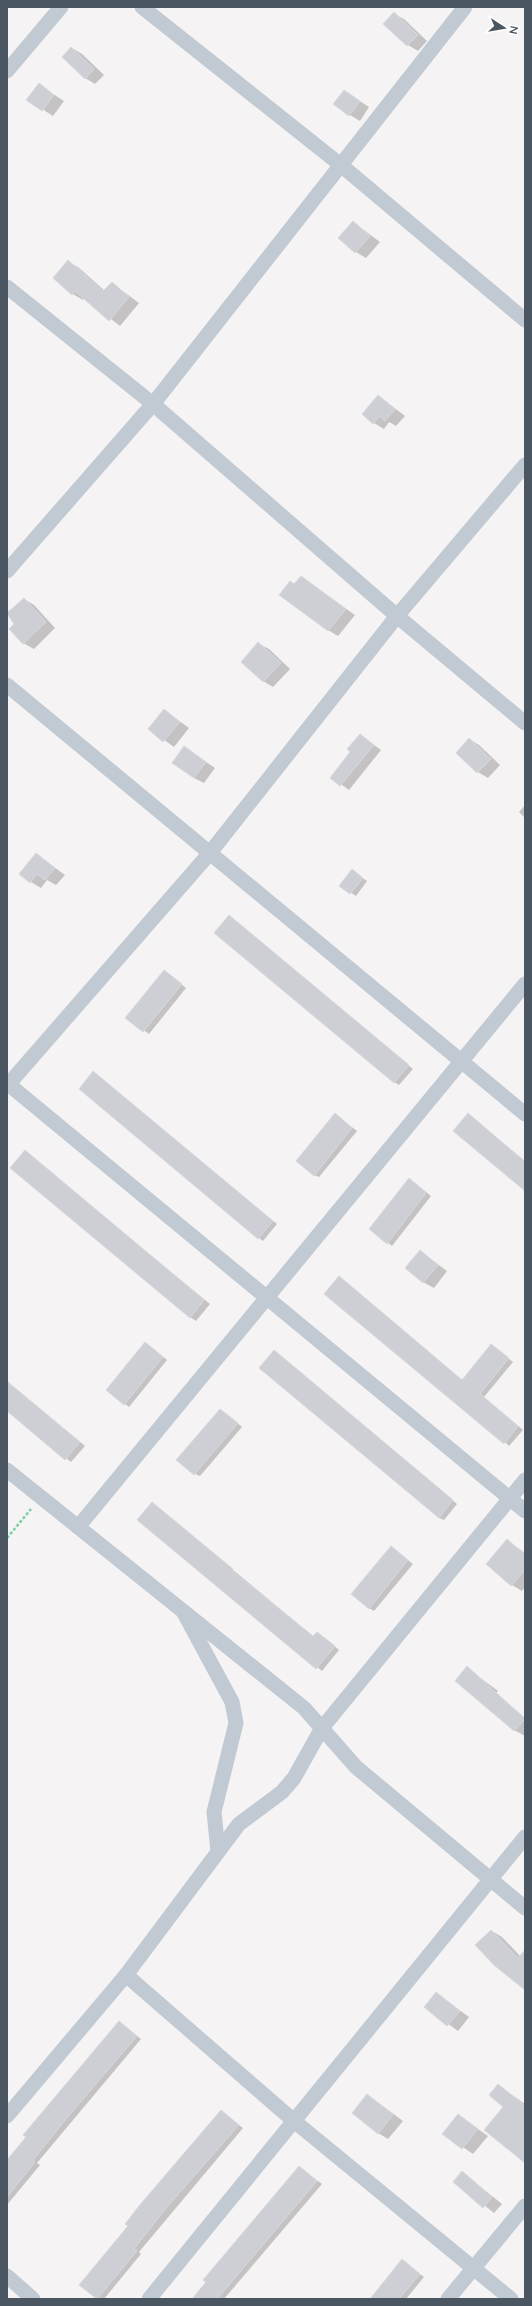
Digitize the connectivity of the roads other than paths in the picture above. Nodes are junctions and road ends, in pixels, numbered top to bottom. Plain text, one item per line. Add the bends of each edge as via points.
1 (61, 7) edge
2 (142, 7) edge
3 (466, 7) edge
4 (7, 71) edge
5 (342, 166) junction
6 (7, 287) edge
7 (525, 320) edge
8 (153, 404) junction
9 (525, 465) edge
10 (7, 571) edge
11 (397, 616) junction
12 (7, 685) edge
13 (525, 723) edge
14 (209, 854) junction
15 (525, 984) edge
16 (460, 1060) junction
17 (7, 1085) edge
18 (525, 1114) edge
19 (266, 1299) junction
20 (7, 1470) edge
21 (525, 1480) edge
22 (509, 1498) junction
23 (525, 1511) edge
24 (78, 1527) junction
25 (181, 1607) junction
26 (322, 1728) junction
27 (525, 1837) edge
28 (218, 1851) junction
29 (490, 1878) junction
30 (525, 1908) edge
31 (126, 1975) junction
32 (7, 2116) edge
33 (294, 2121) junction
34 (525, 2206) edge
35 (474, 2268) junction
36 (7, 2276) edge
37 (33, 2299) edge
38 (149, 2299) edge
39 (448, 2299) edge
40 (511, 2299) edge

1 - 4 street
2 - 5 street
3 - 5 street
5 - 7 street
5 - 8 street
6 - 8 street
8 - 10 street
8 - 11 street
9 - 11 street
11 - 13 street
11 - 14 street
12 - 14 street
14 - 16 street
14 - 17 street
15 - 16 street
16 - 18 street
16 - 19 street
17 - 19 street
19 - 22 street
19 - 24 street
20 - 24 street
21 - 22 street
22 - 23 street
22 - 26 street
24 - 25 street
25 - 26 street via 304,1708
25 - 28 street via 232,1702 236,1723 214,1812
26 - 28 street via 294,1778 239,1824
26 - 29 street via 356,1767
27 - 29 street
28 - 31 street
29 - 30 street
29 - 33 street
31 - 32 street
31 - 33 street
33 - 35 street
33 - 38 street
34 - 35 street
35 - 39 street
35 - 40 street
36 - 37 street

